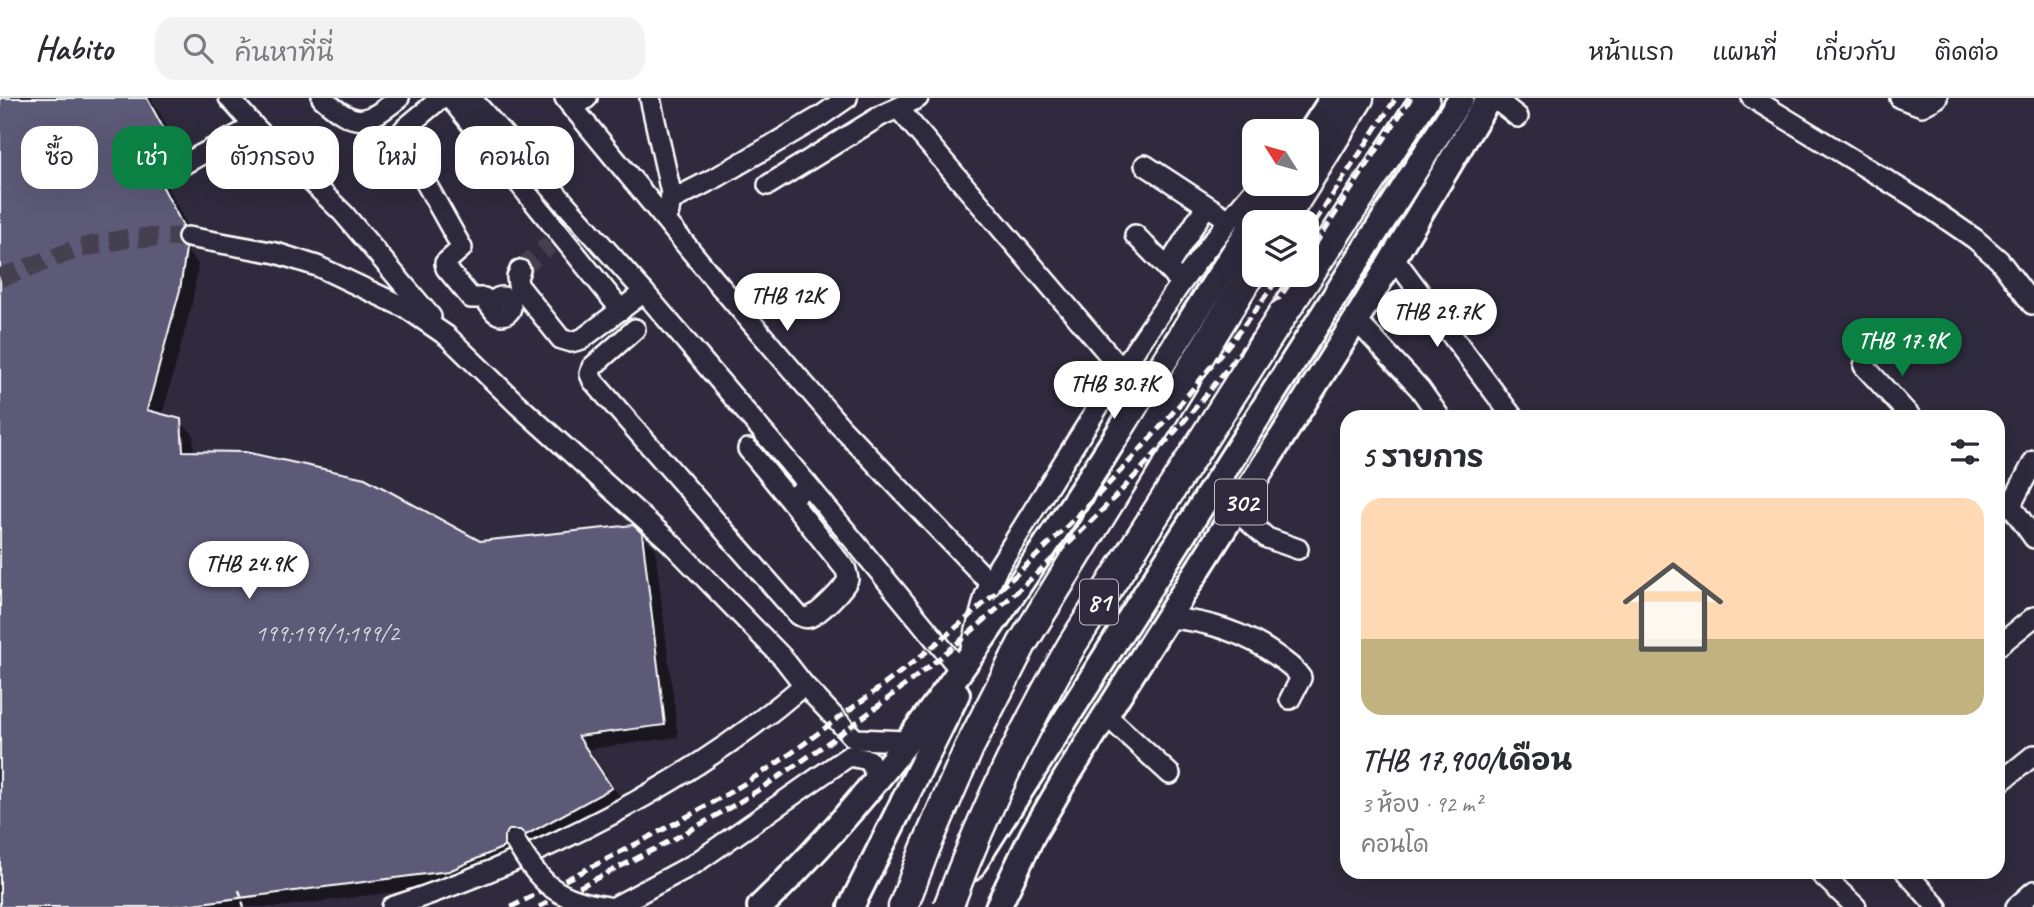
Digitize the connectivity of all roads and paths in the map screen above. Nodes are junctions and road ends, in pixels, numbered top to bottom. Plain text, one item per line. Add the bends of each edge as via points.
1 (229, 98) edge
2 (322, 98) edge
3 (399, 98) edge
4 (441, 98) edge
5 (450, 98) edge
6 (471, 98) edge
7 (650, 98) edge
8 (847, 98) edge
9 (918, 98) edge
10 (1359, 98) edge
11 (1425, 98) edge
12 (1461, 98) edge
13 (1491, 98) edge
14 (1752, 98) edge
15 (1900, 98) edge
16 (1937, 98) edge
17 (1332, 99) edge
18 (575, 101) edge
19 (898, 108) junction
20 (1518, 117) dead end
21 (1315, 119) edge
22 (1319, 119) edge
23 (254, 126) edge
24 (1320, 162) edge
25 (1145, 165) dead end
26 (768, 185) dead end
27 (318, 189) edge
28 (1249, 196) edge
29 (1270, 196) edge
30 (672, 200) junction
31 (1206, 206) junction
32 (666, 219) junction
33 (1229, 220) junction
34 (1135, 235) dead end
35 (188, 237) tunnel mouth
36 (1394, 258) junction
37 (520, 270) dead end
38 (1174, 275) junction
39 (1242, 287) edge
40 (644, 292) junction
41 (530, 299) junction
42 (2032, 303) dead end
43 (621, 310) junction
44 (1356, 320) junction
45 (635, 329) dead end
46 (447, 336) junction
47 (1864, 366) dead end
48 (1122, 370) junction
49 (1435, 410) edge
50 (1508, 410) edge
51 (1904, 410) edge
52 (748, 449) dead end
53 (2034, 461) edge
54 (790, 465) junction
55 (773, 479) junction
56 (808, 485) junction
57 (790, 500) junction
58 (1236, 510) junction
59 (2034, 538) edge
60 (1298, 550) dead end
61 (990, 583) junction
62 (2034, 617) edge
63 (1168, 618) junction
64 (988, 635) junction
65 (2005, 640) edge
66 (965, 666) junction
67 (804, 685) junction
68 (1290, 699) dead end
69 (1107, 716) junction
70 (908, 741) junction
71 (2034, 755) edge
72 (1170, 774) dead end
73 (2005, 778) edge
74 (878, 779) junction
75 (515, 841) dead end
76 (1826, 879) edge
77 (1912, 879) edge
78 (239, 890) dead end
79 (2034, 891) edge
80 (244, 907) edge
81 (392, 907) edge
82 (608, 907) edge
83 (614, 907) edge
84 (760, 907) edge
85 (851, 907) edge
86 (903, 907) edge
87 (940, 907) edge
88 (948, 907) edge
89 (998, 907) edge
90 (1856, 907) edge
91 (1937, 907) edge
92 (2016, 907) edge

1 - 23 street
2 - 3 street via 354,120 378,115
4 - 41 street via 404,129 402,140 462,248 448,258 446,268 471,298 484,298 502,312
5 - 43 street
6 - 40 street
7 - 30 street
8 - 30 street
9 - 19 street
10 - 24 highway
11 - 88 highway, 81, bridge via 1079,633 987,808
12 - 87 main road via 991,838
13 - 20 street
13 - 36 main road, 302
14 - 42 street via 1975,239 1999,260
15 - 16 street via 1922,106
17 - 21 street
17 - 22 main road
18 - 32 street
19 - 26 street
19 - 48 street
25 - 31 street
27 - 46 street
28 - 33 street
29 - 64 main road
30 - 32 street
31 - 33 street
31 - 38 street
32 - 61 street via 840,426
33 - 38 street
34 - 38 street
35 - 46 street via 276,253 317,266 406,308
36 - 44 main road, 302
36 - 50 street
37 - 41 street via 518,285
38 - 48 street
39 - 86 highway, 81 via 1022,643 969,748
40 - 43 street
40 - 54 street
41 - 43 street via 561,339 570,341 582,339
44 - 49 street
44 - 58 main road, 302
45 - 57 street via 592,367 593,381 805,618 843,589 848,576
46 - 67 street via 669,541
47 - 51 street
48 - 61 street
52 - 55 street
53 - 59 street via 2012,503
54 - 55 street
54 - 56 street
55 - 57 street
56 - 57 street
56 - 66 street
58 - 60 street via 1267,538
58 - 63 main road, 302
61 - 66 street
62 - 65 street
63 - 68 street via 1215,625 1259,643 1301,678
63 - 69 main road, 302
64 - 66 main road
64 - 85 main road
66 - 70 main road
67 - 70 street via 855,739
67 - 81 street via 764,720 671,780 572,835
69 - 72 street
69 - 89 main road, 302 via 1033,834
70 - 74 main road
71 - 73 street
74 - 83 street via 869,760 849,756 694,863
74 - 84 main road
75 - 82 street, bridge via 535,872 556,891 579,903
76 - 90 street
77 - 91 street
78 - 80 path
79 - 92 street

